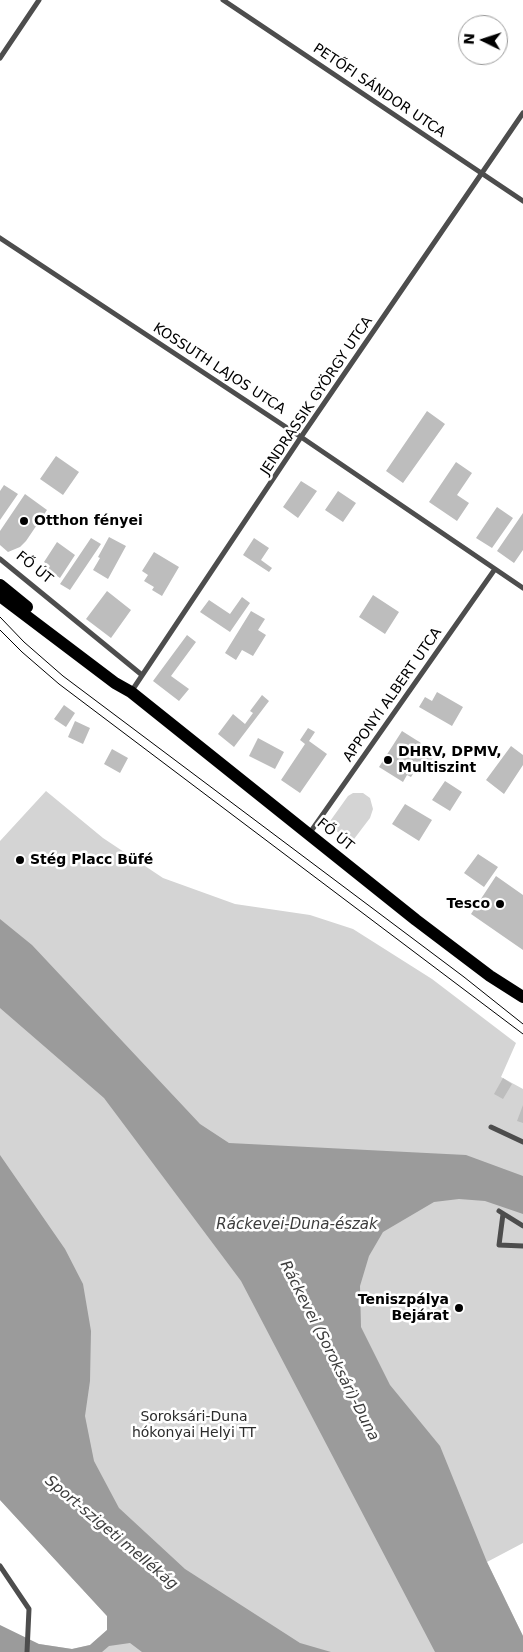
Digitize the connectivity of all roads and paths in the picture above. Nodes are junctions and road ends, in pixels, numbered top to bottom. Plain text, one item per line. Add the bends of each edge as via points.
1 (39, 0) edge
2 (223, 0) edge
3 (0, 58) edge
4 (523, 113) edge
5 (483, 174) junction
6 (523, 201) edge
7 (0, 238) edge
8 (301, 437) junction
9 (0, 559) edge
10 (495, 569) junction
11 (0, 585) edge
12 (523, 588) edge
13 (0, 596) edge
14 (142, 675) junction
15 (131, 692) junction
16 (309, 834) junction
17 (523, 997) edge
18 (491, 1127) dead end
19 (523, 1142) edge
20 (523, 1226) edge
21 (523, 1246) edge
22 (0, 1566) edge
23 (27, 1652) edge

1 - 3 street
2 - 5 street, PETŐFI SÁNDOR UTCA
4 - 5 street, JENDRASSIK GYÖRGY UTCA
5 - 6 street, PETŐFI SÁNDOR UTCA
5 - 8 street, JENDRASSIK GYÖRGY UTCA
7 - 8 street, KOSSUTH LAJOS UTCA
8 - 10 street, KOSSUTH LAJOS UTCA
8 - 14 street, JENDRASSIK GYÖRGY UTCA
9 - 14 street, FŐ ÚT
10 - 12 street, KOSSUTH LAJOS UTCA
10 - 16 street, APPONYI ALBERT UTCA
11 - 15 main road, FŐ ÚT via 118,678
13 - 15 main road, FŐ ÚT
14 - 15 street, JENDRASSIK GYÖRGY UTCA
15 - 16 main road, FŐ ÚT
16 - 17 main road, FŐ ÚT via 416,920
18 - 19 street
20 - 21 street via 501,1212 499,1245
22 - 23 street via 29,1609

